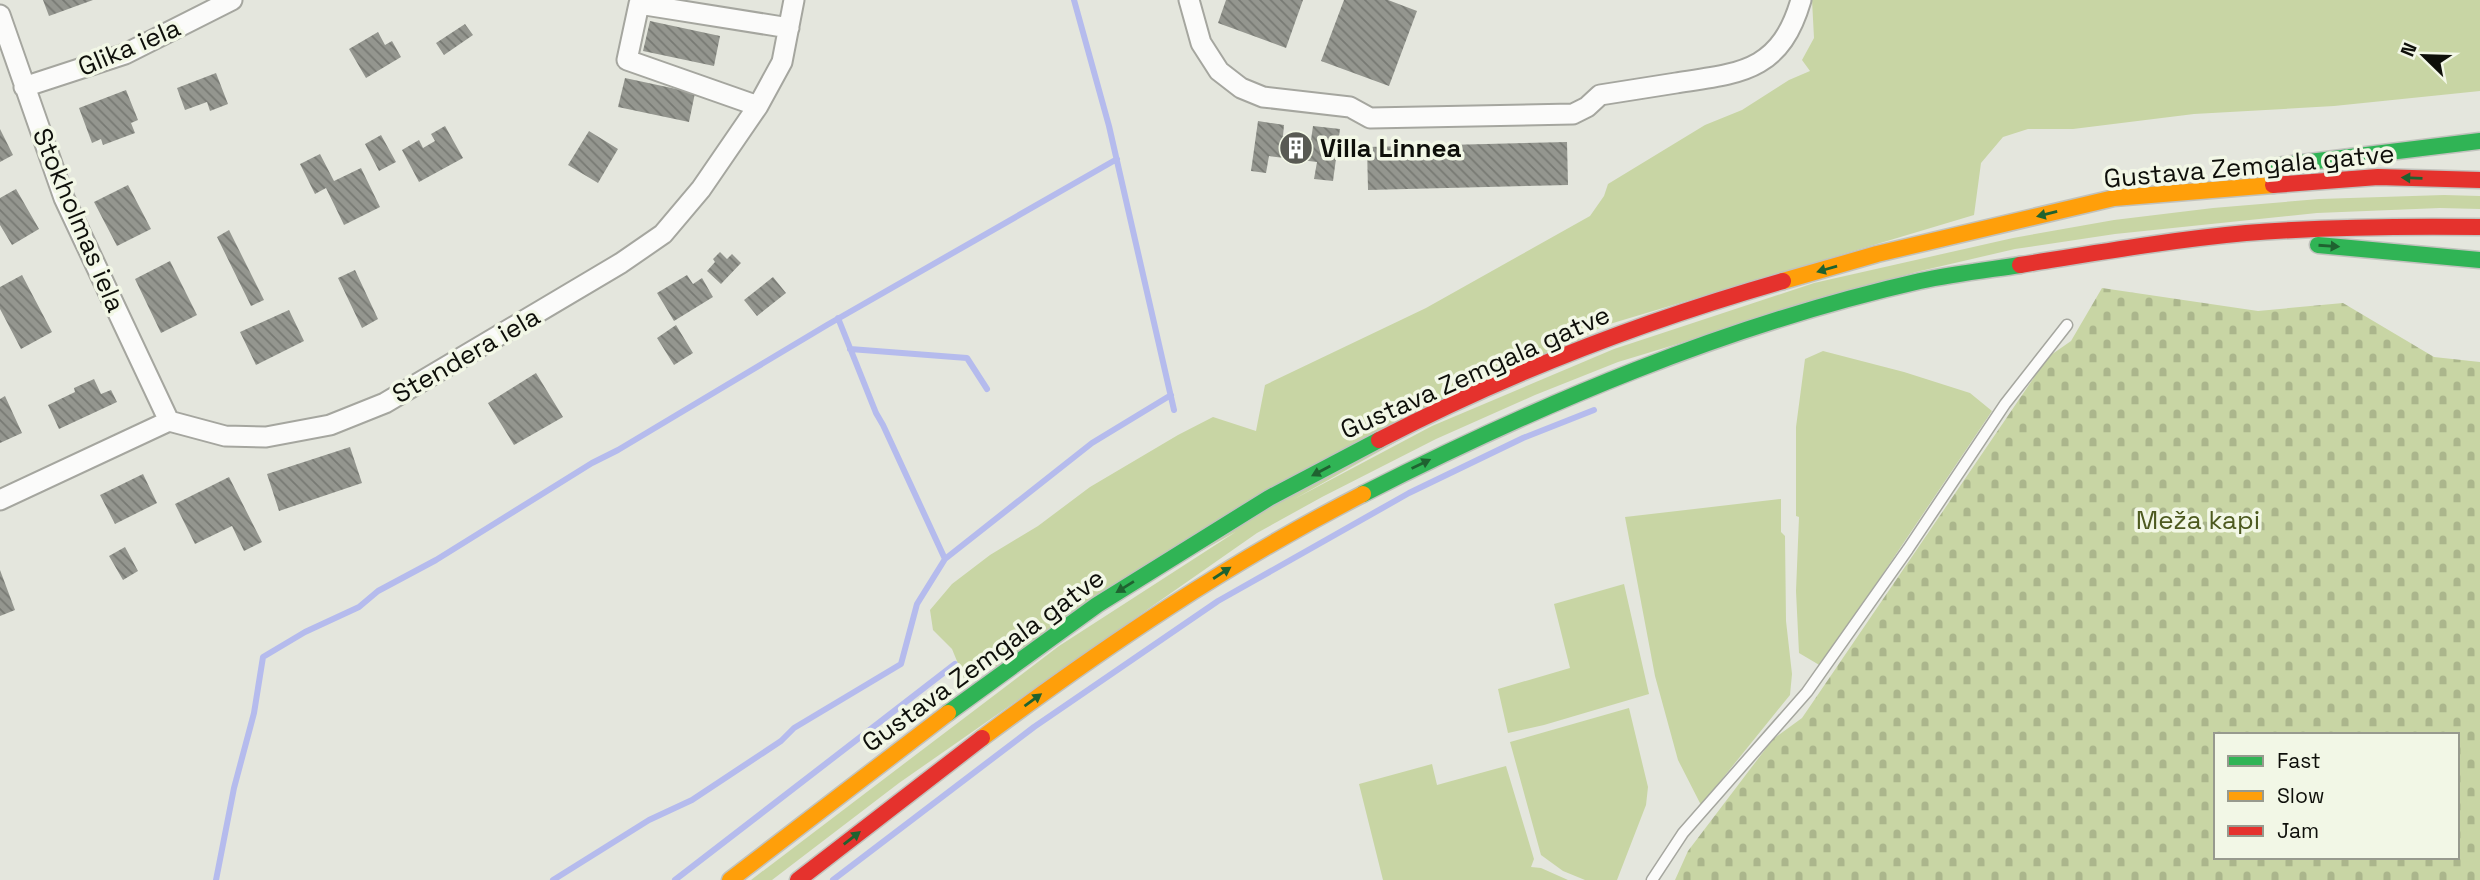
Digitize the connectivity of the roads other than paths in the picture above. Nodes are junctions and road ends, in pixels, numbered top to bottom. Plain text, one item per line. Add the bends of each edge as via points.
1 (232, 0) edge
2 (794, 0) edge
3 (1189, 0) edge
4 (1801, 0) edge
5 (0, 15) edge
6 (789, 28) junction
7 (24, 87) junction
8 (758, 106) junction
9 (2480, 141) edge
10 (2260, 168) dead end
11 (2236, 172) dead end
12 (2480, 180) edge
13 (2114, 198) junction
14 (2480, 227) edge
15 (2305, 246) dead end
16 (2229, 251) dead end
17 (2090, 254) junction
18 (2480, 260) edge
19 (2067, 326) dead end
20 (169, 421) junction
21 (0, 500) edge
22 (730, 880) edge
23 (798, 880) edge
24 (1652, 880) edge

1 - 7 street, Glika iela via 125,54
2 - 6 street, Stendera iela
3 - 4 street via 1201,43 1219,71 1241,88 1263,97 1350,107 1370,118 1573,114 1600,95 1725,77 1756,65 1778,48 1791,30
5 - 7 street, Stokholmas iela
6 - 8 street, Stendera iela via 782,62
6 - 8 street via 639,4 627,60
7 - 20 street, Stokholmas iela via 64,198
8 - 20 street, Stendera iela via 701,189 663,234 545,310 385,403 330,425 266,437 225,436
9 - 10 main road
11 - 13 main road
12 -> 13 main road, Gustava Zemgala gatve via 2378,177
13 -> 22 main road, Gustava Zemgala gatve via 1877,254 1759,288 1628,330 1424,417 1269,498 1097,605
14 - 17 main road via 2384,225 2273,231
15 -> 18 main road
16 - 17 main road
23 -> 17 main road via 1108,646 1244,559 1347,501 1493,429 1645,366 1827,307 1920,282
19 - 24 lane via 2006,404 1807,692 1683,832
20 - 21 street

